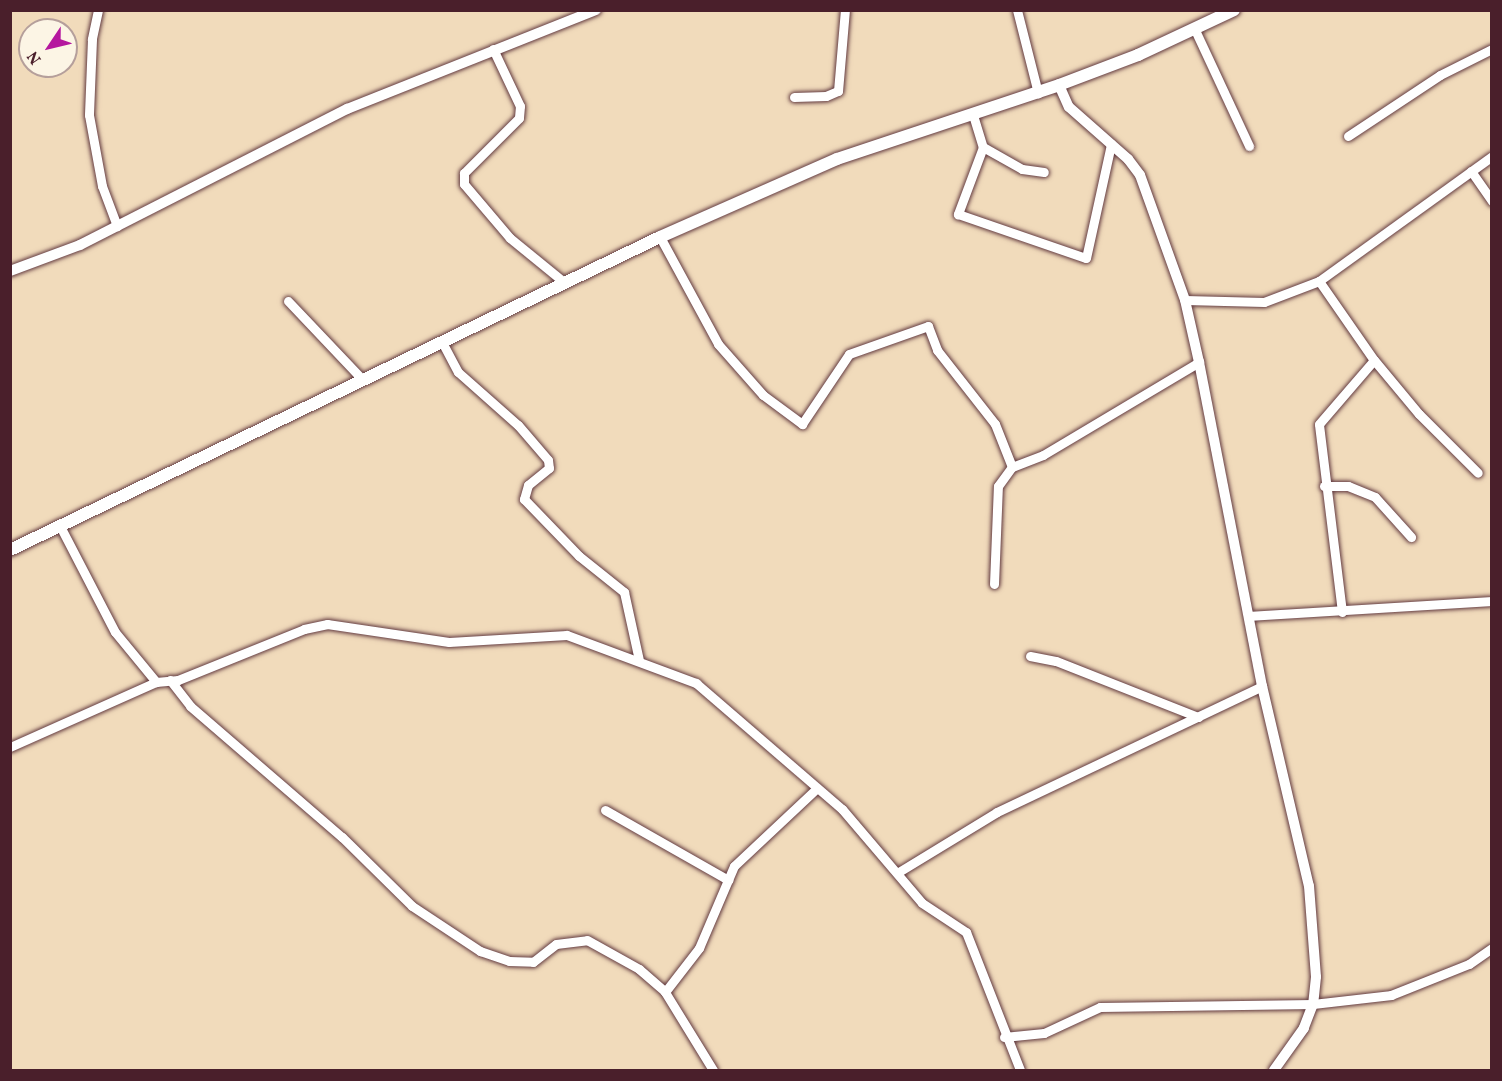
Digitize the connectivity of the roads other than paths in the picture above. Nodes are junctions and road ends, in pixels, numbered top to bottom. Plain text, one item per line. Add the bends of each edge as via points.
1 (98, 10) edge
2 (596, 10) edge
3 (845, 10) edge
4 (1017, 10) edge
5 (1234, 10) edge
6 (1195, 30) junction
7 (493, 49) junction
8 (1491, 49) edge
9 (1059, 85) junction
10 (1038, 93) junction
11 (794, 97) dead end
12 (973, 115) junction
13 (1348, 136) dead end
14 (1111, 144) junction
15 (1249, 146) dead end
16 (983, 147) junction
17 (1491, 156) edge
18 (1471, 171) junction
19 (1044, 172) dead end
20 (1491, 201) edge
21 (117, 226) junction
22 (660, 237) junction
23 (10, 271) edge
24 (1318, 281) junction
25 (565, 283) junction
26 (1185, 300) junction
27 (288, 301) dead end
28 (442, 342) junction
29 (1374, 360) junction
30 (1199, 362) junction
31 (363, 380) junction
32 (1012, 467) junction
33 (1478, 473) dead end
34 (1324, 486) junction
35 (60, 526) junction
36 (1411, 537) dead end
37 (10, 550) edge
38 (994, 584) dead end
39 (1491, 601) edge
40 (1342, 612) junction
41 (1248, 616) junction
42 (1030, 656) dead end
43 (639, 660) junction
44 (170, 680) junction
45 (156, 682) junction
46 (1262, 686) junction
47 (1198, 717) junction
48 (10, 747) edge
49 (818, 788) junction
50 (605, 810) dead end
51 (897, 873) junction
52 (728, 880) junction
53 (1491, 948) edge
54 (665, 992) junction
55 (1313, 1004) junction
56 (1004, 1037) junction
57 (713, 1071) edge
58 (1020, 1071) edge
59 (1274, 1071) edge

1 - 21 street via 92,39 89,115 102,186
2 - 7 street
3 - 11 street via 838,91 826,96
4 - 10 street
5 - 6 main road
6 - 9 main road
6 - 15 street
7 - 21 street via 347,109
7 - 25 street via 520,106 519,118 464,174 464,184 510,238
8 - 13 street via 1440,75
9 - 10 main road
9 - 14 street via 1069,107
10 - 12 main road
12 - 16 street
12 - 22 main road via 837,159
14 - 16 street via 1086,258 958,214
14 - 26 street via 1140,175
16 - 19 street via 1022,169
17 - 18 street
18 - 20 street
18 - 24 street
21 - 23 street
22 - 25 main road
22 - 32 street via 718,344 763,395 802,424 849,354 928,326 938,350 995,424
24 - 26 street via 1264,302
24 - 29 street
25 - 28 main road
26 - 30 street
27 - 31 street
28 - 31 main road
28 - 43 street via 458,372 526,433 548,460 549,468 528,485 524,499 579,556 624,592
29 - 33 street via 1419,414
29 - 34 street via 1319,424
30 - 32 street via 1043,455
30 - 41 street
31 - 35 main road
32 - 38 street via 998,486
34 - 36 street via 1348,486 1375,497
34 - 40 street
35 - 37 main road
35 - 45 street via 115,632
39 - 40 street
40 - 41 street
41 - 46 street
42 - 47 street via 1056,661
43 - 44 street via 567,635 449,642 327,624 304,629
43 - 49 street via 696,683
44 - 45 street
44 - 54 street via 190,706 342,837 412,906 480,951 509,961 533,963 556,944 587,940 639,969
45 - 48 street
46 - 47 street
46 - 55 street via 1309,886 1316,977
47 - 51 street via 997,812
49 - 51 street via 842,809
49 - 52 street via 752,845
50 - 52 street
51 - 56 street via 922,903 966,932
52 - 54 street via 699,948
53 - 55 street via 1469,964 1391,994
54 - 57 street
55 - 56 street via 1100,1007 1044,1033
55 - 59 street via 1304,1028
56 - 58 street

